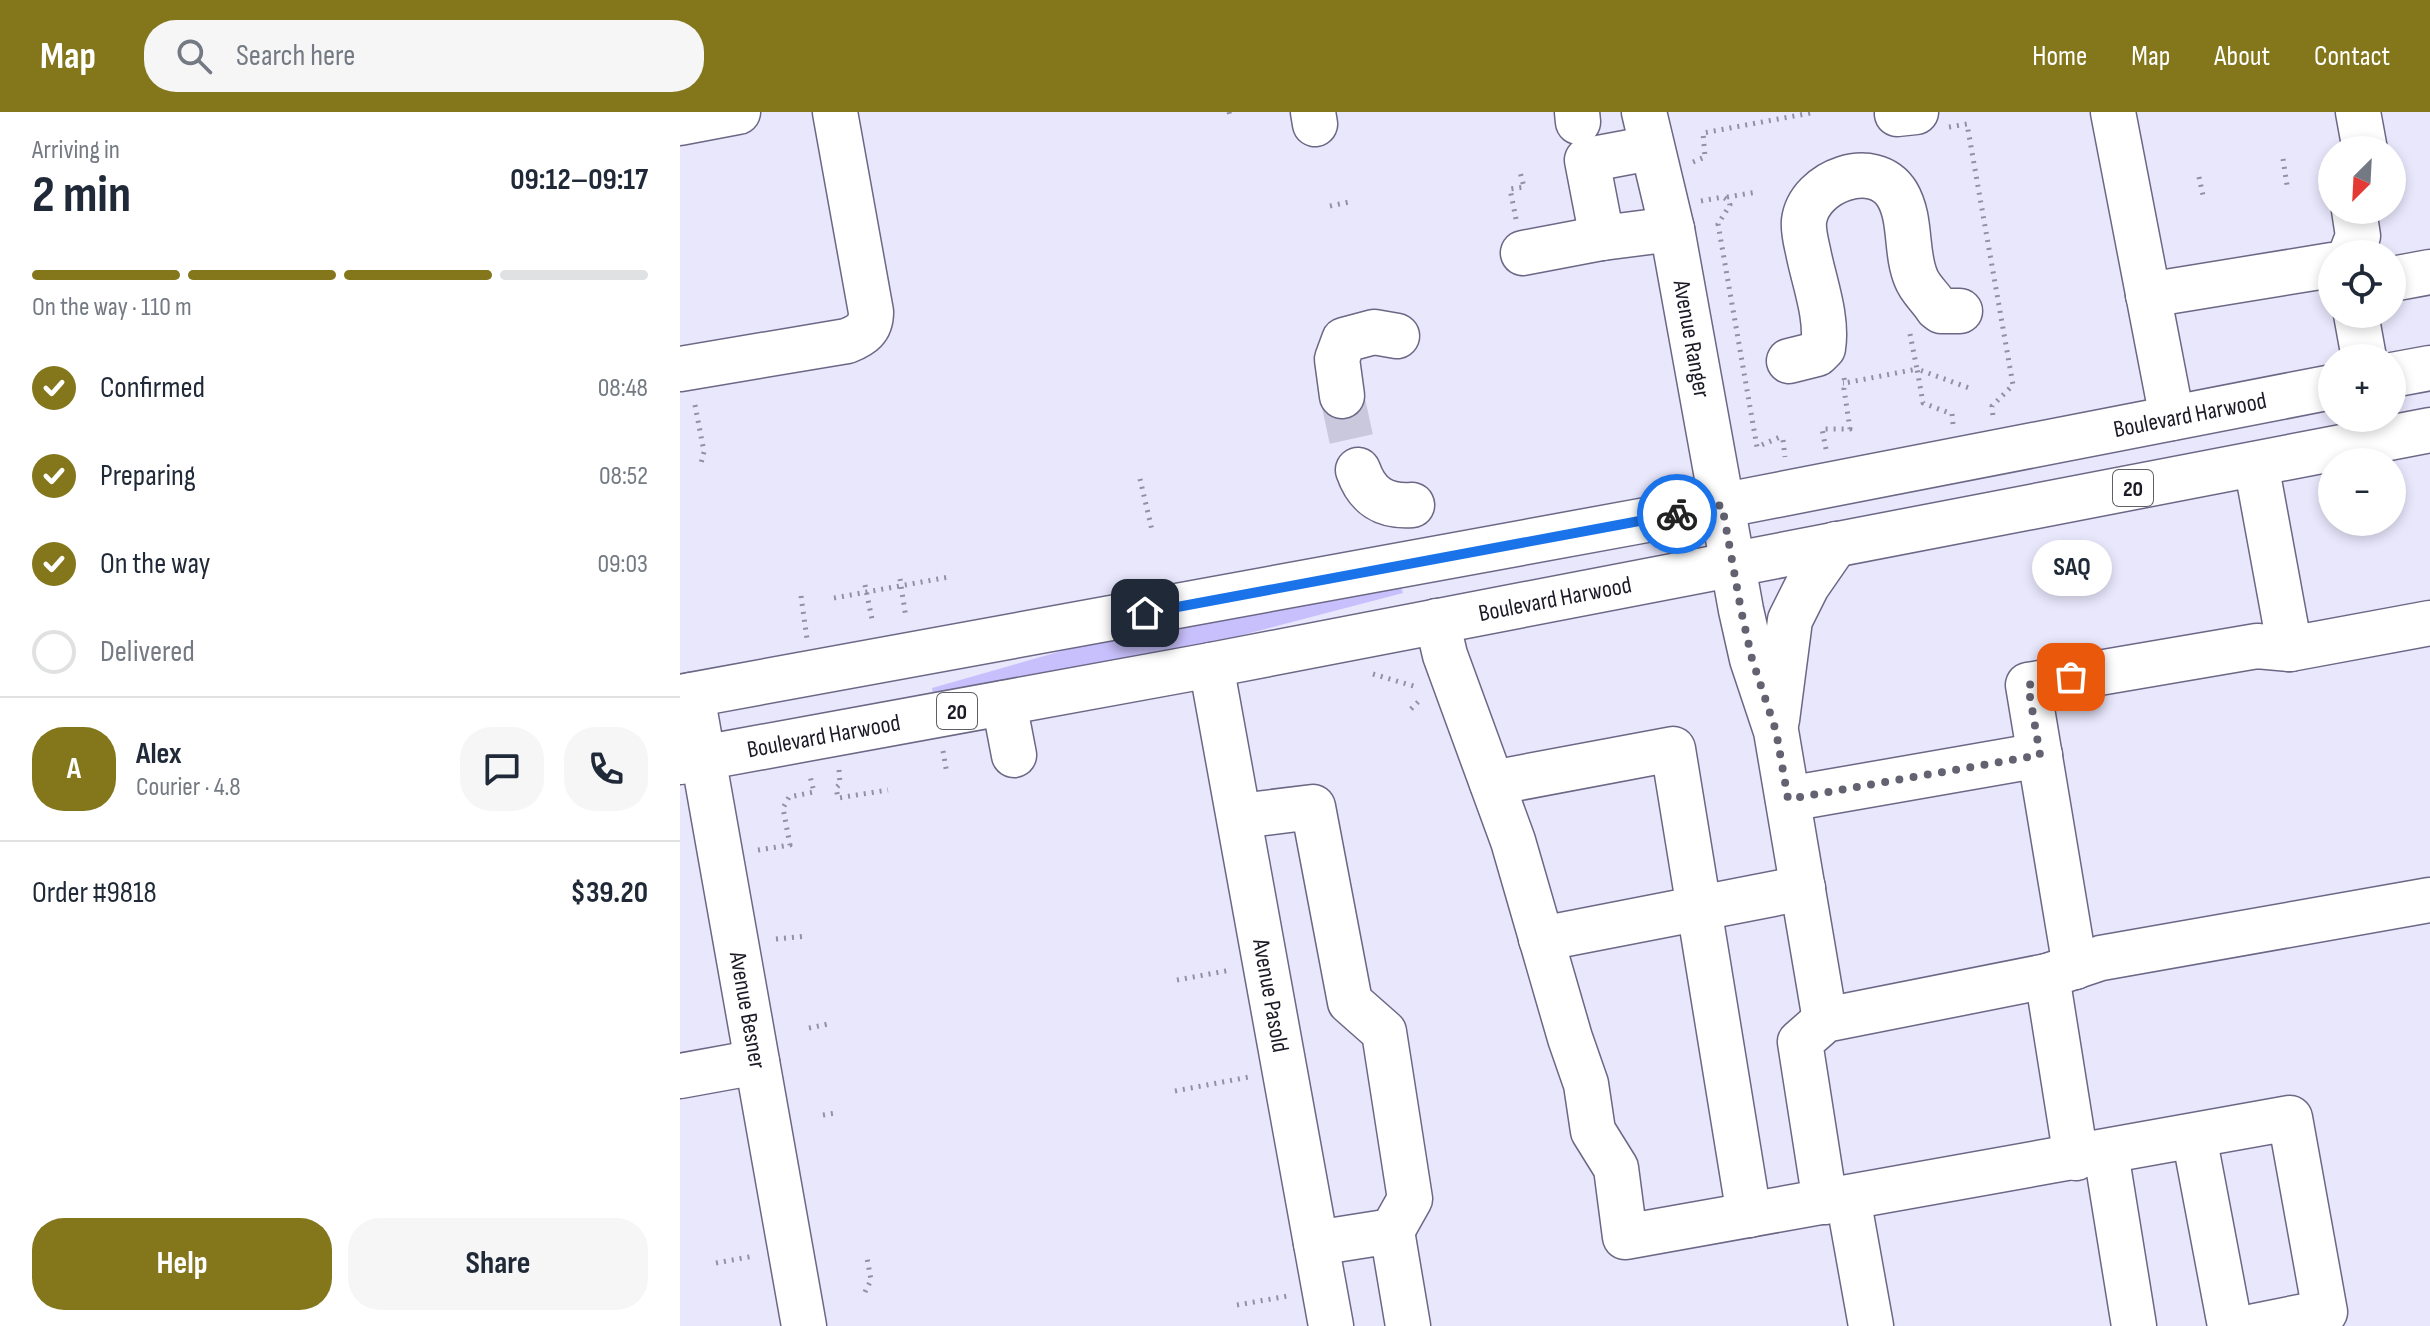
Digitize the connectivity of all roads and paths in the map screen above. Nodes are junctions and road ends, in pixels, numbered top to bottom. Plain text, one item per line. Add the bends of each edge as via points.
1 (835, 112) edge
2 (1816, 112) edge
3 (2113, 112) edge
4 (2358, 112) edge
5 (1967, 124) dead end
6 (2362, 136) edge
7 (1659, 141) edge
8 (2283, 159) dead end
9 (1520, 172) dead end
10 (2199, 177) dead end
11 (2287, 185) dead end
12 (1757, 192) dead end
13 (1726, 198) junction
14 (2204, 200) dead end
15 (1349, 202) dead end
16 (1330, 206) dead end
17 (1681, 216) junction
18 (1520, 236) joint
19 (1602, 238) junction
20 (2318, 267) edge
21 (2430, 272) edge
22 (2406, 276) edge
23 (2148, 295) junction
24 (1947, 307) dead end
25 (1397, 336) dead end
26 (1789, 361) dead end
27 (2430, 368) edge
28 (1917, 369) junction
29 (1843, 370) dead end
30 (2406, 372) edge
31 (686, 383) edge
32 (1845, 383) junction
33 (1969, 388) dead end
34 (2318, 390) edge
35 (1342, 396) tunnel mouth
36 (1994, 418) dead end
37 (2172, 418) junction
38 (1953, 426) dead end
39 (2430, 430) edge
40 (1826, 450) dead end
41 (1785, 458) dead end
42 (2256, 464) junction
43 (700, 467) dead end
44 (1358, 470) tunnel mouth
45 (1140, 479) dead end
46 (1412, 505) dead end
47 (1722, 505) junction
48 (1152, 530) dead end
49 (1836, 544) junction
50 (1734, 566) junction
51 (949, 577) dead end
52 (900, 582) junction
53 (866, 588) junction
54 (801, 596) dead end
55 (834, 598) dead end
56 (1437, 621) junction
57 (906, 623) dead end
58 (2430, 623) edge
59 (874, 629) dead end
60 (808, 642) dead end
61 (2290, 649) junction
62 (1211, 665) junction
63 (1425, 695) dead end
64 (686, 696) edge
65 (1004, 703) junction
66 (1411, 709) dead end
67 (1776, 731) junction
68 (942, 747) dead end
69 (1014, 755) dead end
70 (2040, 755) junction
71 (692, 759) edge
72 (838, 765) dead end
73 (809, 771) dead end
74 (947, 774) dead end
75 (1492, 783) junction
76 (888, 790) dead end
77 (1788, 799) junction
78 (1240, 816) junction
79 (758, 850) dead end
80 (1803, 888) junction
81 (2430, 900) edge
82 (1699, 908) junction
83 (807, 936) dead end
84 (776, 939) dead end
85 (1541, 939) junction
86 (1238, 970) dead end
87 (2061, 971) junction
88 (1178, 982) dead end
89 (1825, 1020) junction
90 (828, 1024) dead end
91 (809, 1028) dead end
92 (757, 1062) junction
93 (680, 1076) edge
94 (1258, 1076) dead end
95 (1175, 1091) dead end
96 (835, 1113) dead end
97 (823, 1115) dead end
98 (2194, 1136) junction
99 (2091, 1155) junction
100 (1836, 1200) junction
101 (1749, 1215) junction
102 (1392, 1231) junction
103 (1316, 1243) junction
104 (760, 1255) dead end
105 (867, 1258) dead end
106 (716, 1263) dead end
107 (865, 1292) dead end
108 (1298, 1294) dead end
109 (1237, 1305) dead end
110 (804, 1326) edge
111 (1331, 1326) edge
112 (1408, 1326) edge
113 (1871, 1326) edge
114 (2134, 1326) edge
115 (2230, 1326) edge
116 (2255, 1326) edge

1 - 31 main road via 871,312 867,330 847,341
2 - 7 path via 1703,133 1702,160
3 - 23 main road
4 - 6 main road
5 - 36 path via 2013,385 1992,406
7 - 17 main road, Avenue Ranger
7 - 19 main road via 1587,160
8 - 11 path
9 - 18 path via 1524,187 1510,189
10 - 14 path
12 - 13 path
13 - 17 path
13 - 41 path via 1730,205 1718,224 1757,447 1780,437
15 - 16 path
17 - 19 main road
17 - 47 main road, Avenue Ranger
18 - 19 main road
20 - 23 main road
21 - 22 main road
23 - 37 main road
24 - 26 main road via 1927,216 1900,201 1882,179 1836,181 1814,198 1804,222 1823,348
25 - 35 main road via 1374,332 1344,340 1337,359
27 - 30 main road
28 - 32 path
28 - 33 path
28 - 38 path via 1923,403 1952,414
29 - 32 path
31 - 43 path via 704,452
32 - 40 path via 1850,429 1822,429
34 - 37 main road, Boulevard Harwood
37 - 47 main road, Boulevard Harwood
39 - 42 main road, Boulevard Harwood / 20
42 - 49 main road, Boulevard Harwood / 20
42 - 61 main road
44 - 46 main road via 1363,486 1378,499
45 - 48 path
47 - 50 main road, Avenue Ranger
47 - 64 main road, Boulevard Harwood
49 - 50 main road, Boulevard Harwood / 20
49 - 67 main road via 1790,620
50 - 56 main road, Boulevard Harwood / 20
50 - 67 main road, Avenue Ranger via 1752,659
51 - 52 path
52 - 53 path
52 - 57 path
53 - 55 path
53 - 59 path
54 - 60 path
56 - 62 main road, Boulevard Harwood / 20
56 - 75 main road
58 - 61 main road
61 - 70 main road via 2257,646 2028,685
62 - 65 main road, Boulevard Harwood / 20
62 - 78 main road, Avenue Pasold
63 - 66 path
64 - 71 main road, Avenue Besner
65 - 69 main road
65 - 71 main road, Boulevard Harwood / 20
67 - 77 main road
68 - 74 path
70 - 77 main road
70 - 87 main road
71 - 92 main road, Avenue Besner
72 - 76 path via 838,798
73 - 79 path via 814,792 789,797 783,808 790,845
75 - 82 main road via 1673,749
75 - 85 main road
77 - 80 main road
78 - 102 main road via 1313,807 1350,1002 1384,1032 1410,1199
78 - 103 main road, Avenue Pasold
80 - 82 main road
80 - 89 main road
81 - 87 main road via 2101,958
82 - 85 main road
82 - 101 main road
83 - 84 path
85 - 101 main road via 1586,1084 1593,1131 1616,1168 1625,1237
86 - 88 path
87 - 89 main road
87 - 99 main road
89 - 100 main road via 1800,1042
90 - 91 path
92 - 93 main road
92 - 110 main road, Avenue Besner
94 - 95 path
96 - 97 path
98 - 99 main road
98 - 115 main road
98 - 116 main road via 2290,1118 2325,1312
99 - 100 main road
99 - 114 main road
100 - 101 main road
100 - 113 main road
102 - 103 main road
102 - 112 main road
103 - 111 main road, Avenue Pasold
104 - 106 path
105 - 107 path via 871,1280
108 - 109 path

